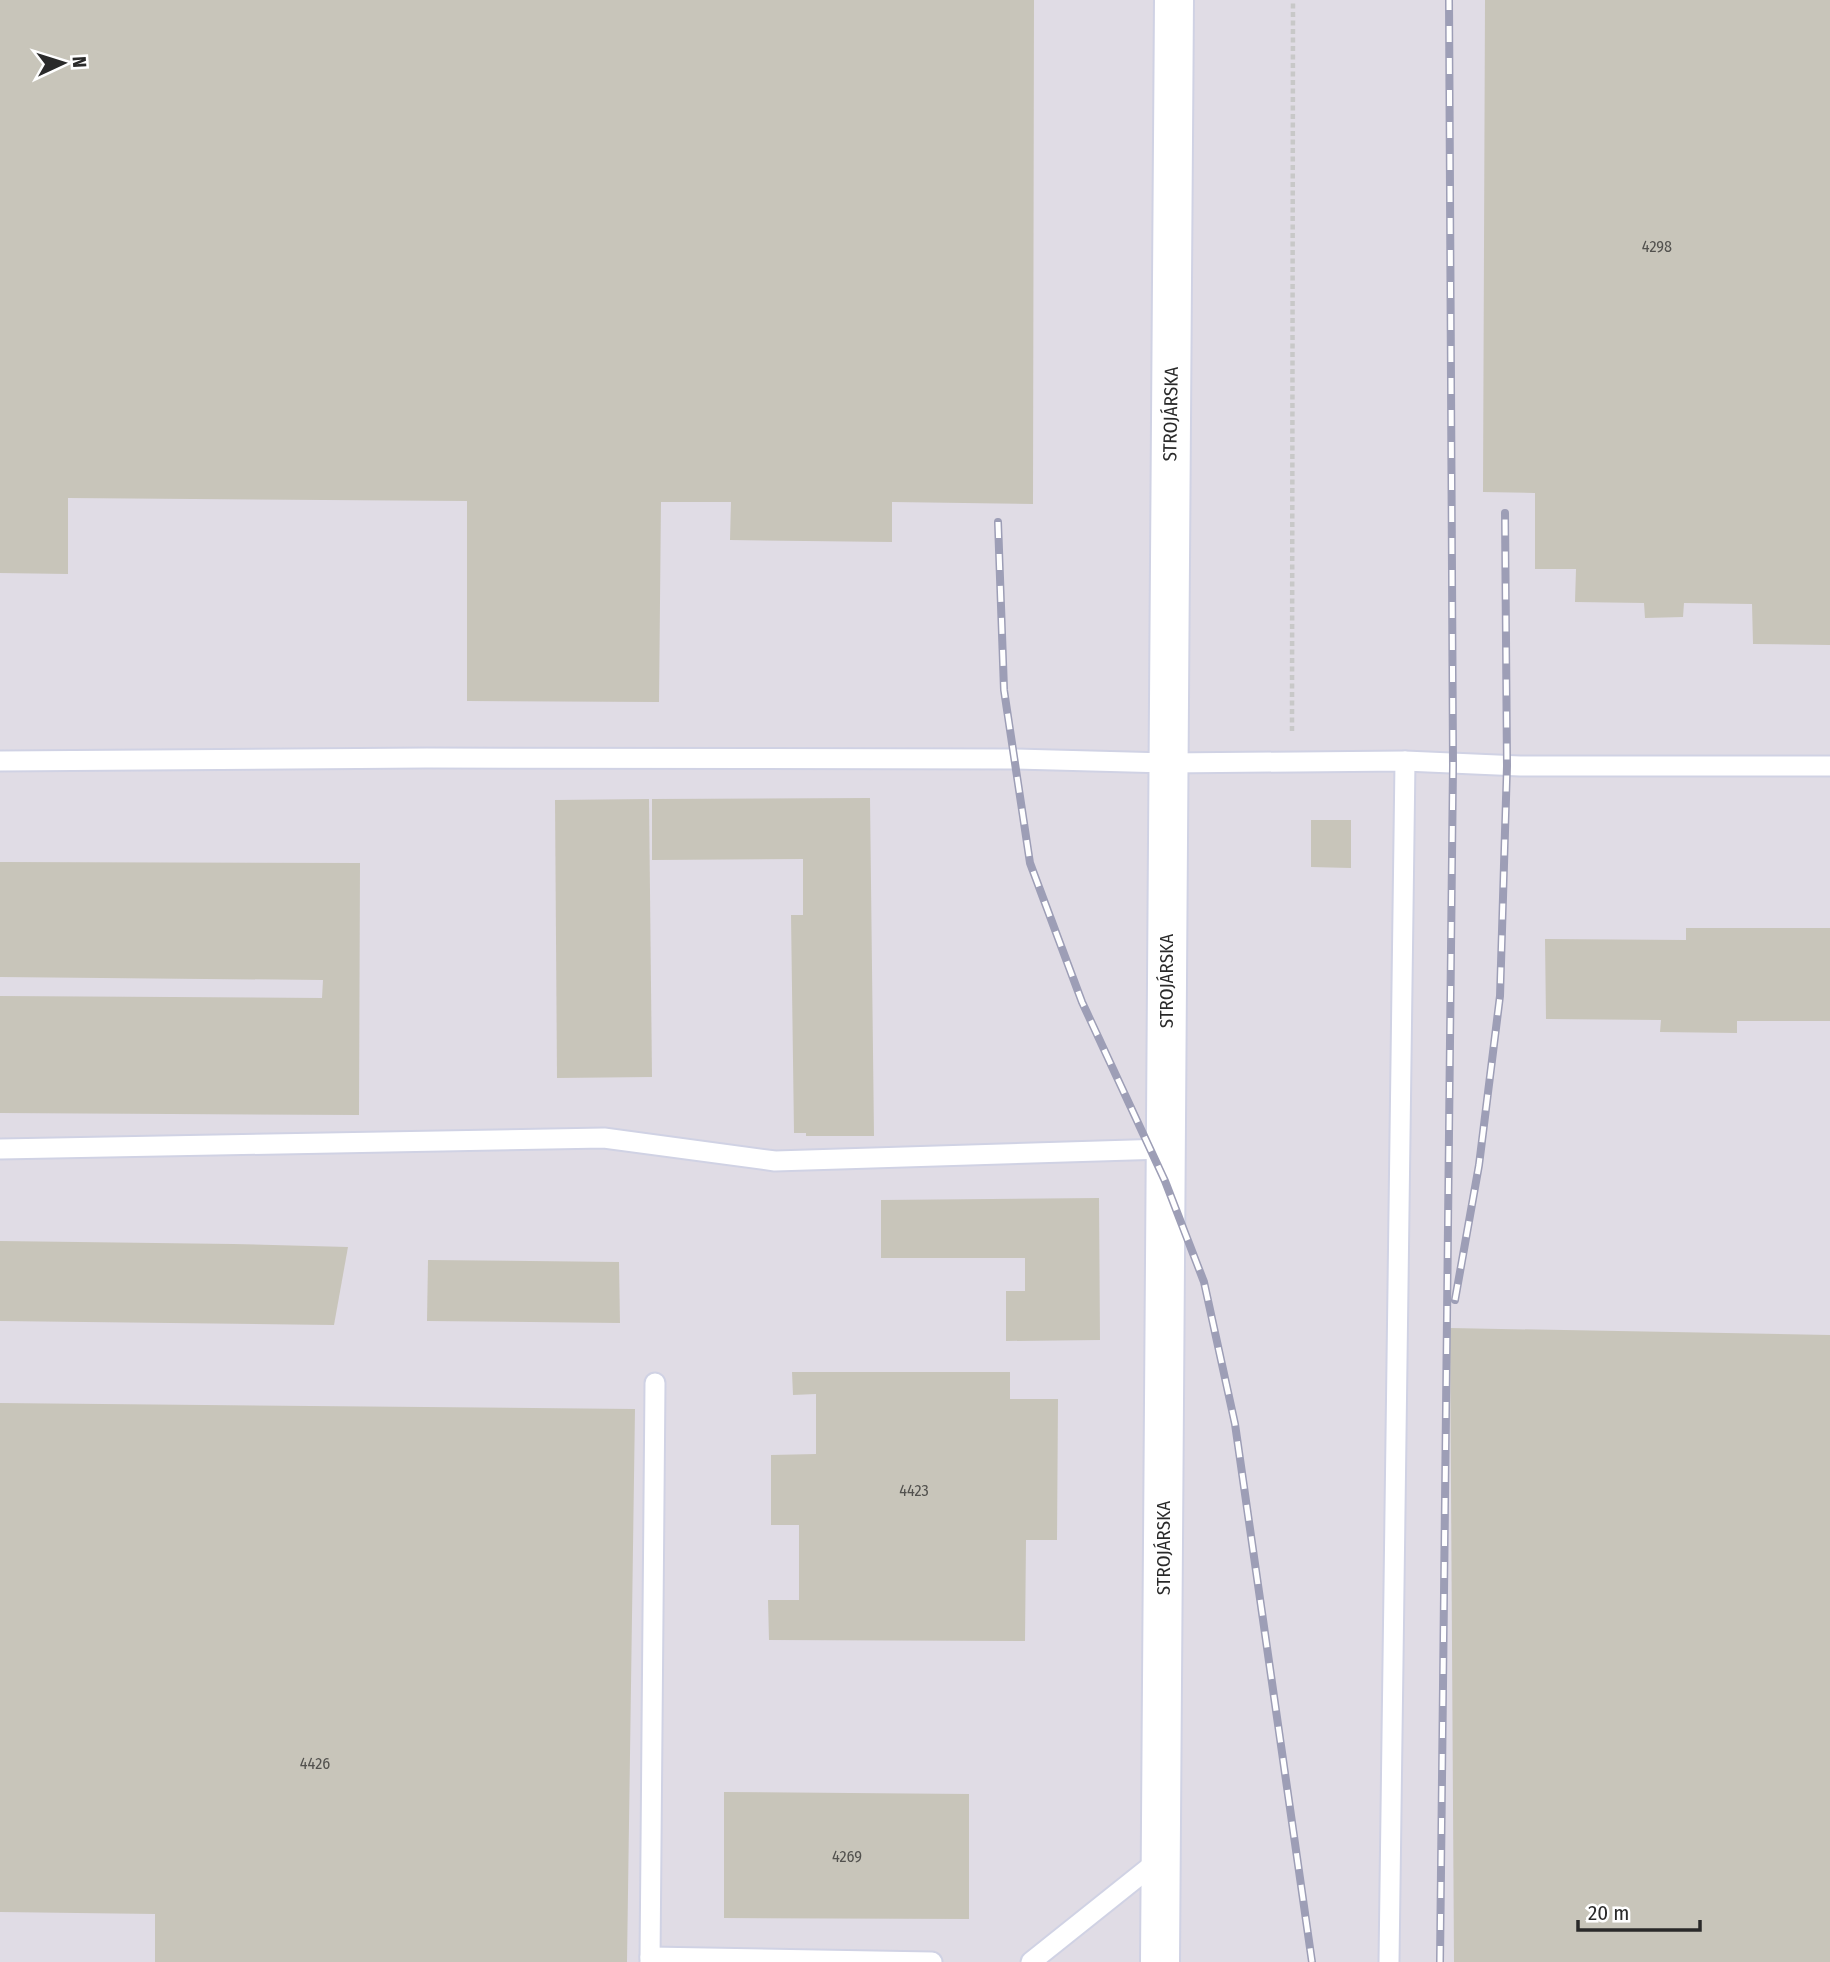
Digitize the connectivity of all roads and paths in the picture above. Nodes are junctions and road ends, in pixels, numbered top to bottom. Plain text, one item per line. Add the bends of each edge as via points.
1 (1174, 0) edge
2 (1293, 0) edge
3 (0, 761) edge
4 (1405, 761) junction
5 (1292, 762) junction
6 (1167, 763) junction
7 (1830, 766) edge
8 (0, 1149) edge
9 (1165, 1149) junction
10 (655, 1383) dead end
11 (1161, 1858) junction
12 (650, 1959) edge
13 (932, 1962) edge
14 (1031, 1962) edge
15 (1160, 1962) edge
16 (1389, 1962) edge

1 - 6 street, STROJÁRSKA
2 - 5 path
3 - 6 lane via 1015,759
4 - 5 lane
4 - 7 lane via 1520,766
4 - 16 lane
5 - 6 lane
6 - 9 street, STROJÁRSKA
8 - 9 lane via 604,1138 775,1161
9 - 11 street, STROJÁRSKA
10 - 12 lane
11 - 14 lane
11 - 15 street, STROJÁRSKA
12 - 13 lane

